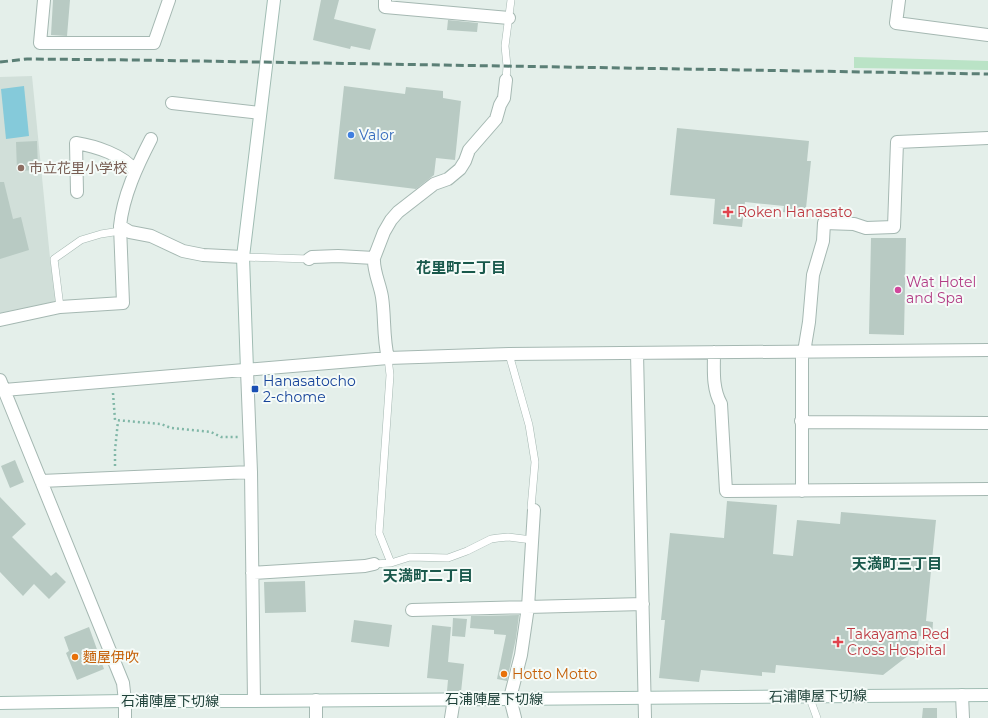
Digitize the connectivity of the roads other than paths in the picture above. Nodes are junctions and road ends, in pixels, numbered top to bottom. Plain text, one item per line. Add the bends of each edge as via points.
1 (44, 0) edge
2 (169, 0) edge
3 (274, 0) edge
4 (385, 0) edge
5 (511, 0) edge
6 (900, 0) edge
7 (508, 18) junction
8 (988, 35) edge
9 (506, 80) joint
10 (172, 103) dead end
11 (260, 113) junction
12 (988, 138) edge
13 (151, 139) dead end
14 (135, 171) junction
15 (77, 192) dead end
16 (120, 229) junction
17 (243, 257) junction
18 (374, 258) junction
19 (308, 259) joint
20 (60, 307) junction
21 (0, 320) edge
22 (988, 350) edge
23 (714, 352) junction
24 (803, 352) junction
25 (637, 353) junction
26 (509, 354) junction
27 (388, 358) junction
28 (247, 370) junction
29 (1, 386) edge
30 (801, 421) junction
31 (988, 422) edge
32 (251, 472) junction
33 (41, 481) junction
34 (988, 489) edge
35 (802, 491) junction
36 (534, 510) joint
37 (532, 540) junction
38 (391, 563) junction
39 (374, 564) joint
40 (252, 573) junction
41 (643, 604) junction
42 (528, 607) junction
43 (412, 610) dead end
44 (988, 694) edge
45 (962, 695) junction
46 (809, 696) junction
47 (510, 698) junction
48 (644, 698) junction
49 (454, 699) junction
50 (316, 700) junction
51 (126, 701) junction
52 (254, 701) junction
53 (0, 703) edge
54 (125, 718) edge
55 (316, 718) edge
56 (451, 718) edge
57 (515, 718) edge
58 (644, 718) edge
59 (817, 718) edge
60 (963, 718) edge

1 - 2 street via 40,43 154,43
3 - 11 street
4 - 7 street via 384,7
5 - 7 lane
6 - 8 street via 896,23
7 - 9 lane via 505,46
9 - 18 street via 504,98 496,119 469,150 460,169 448,179 434,184 398,212 384,232
10 - 11 street
11 - 17 street
12 - 24 street via 897,142 894,227 866,228 854,224 824,223 813,275 809,322
13 - 14 street
14 - 15 street via 102,149 76,143
14 - 16 street
16 - 17 street via 151,236 183,251
16 - 20 lane via 81,240 54,259
16 - 20 street via 123,303
17 - 19 lane
17 - 28 street
18 - 19 street via 318,256
18 - 27 street via 382,296 385,349
20 - 21 street
22 - 24 street
23 - 24 street
23 - 25 street
23 - 35 street via 714,381 717,398 721,404 726,491
24 - 30 street
25 - 26 street
25 - 41 street
26 - 27 street
26 - 36 lane via 529,425 535,462 531,508
27 - 28 street
27 - 38 lane via 390,375 379,533
28 - 29 street via 113,381
28 - 32 street
29 - 33 street
30 - 31 street
30 - 35 street
32 - 33 street
32 - 40 street
33 - 51 street via 123,683
34 - 35 street
36 - 37 street
37 - 38 lane via 508,537 491,539 454,557 410,557
37 - 42 street
38 - 39 lane
39 - 40 street
40 - 52 street
41 - 42 street
41 - 48 street
42 - 43 street
42 - 47 street via 521,655
44 - 45 street, 石浦陣屋下切線
45 - 46 street, 石浦陣屋下切線
45 - 60 street
46 - 48 street, 石浦陣屋下切線
46 - 59 lane
47 - 48 street, 石浦陣屋下切線
47 - 49 street, 石浦陣屋下切線
47 - 57 street
48 - 58 street
49 - 50 street, 石浦陣屋下切線
49 - 56 street
50 - 52 street, 石浦陣屋下切線
50 - 55 street
51 - 52 street, 石浦陣屋下切線
51 - 53 street, 石浦陣屋下切線
51 - 54 street

